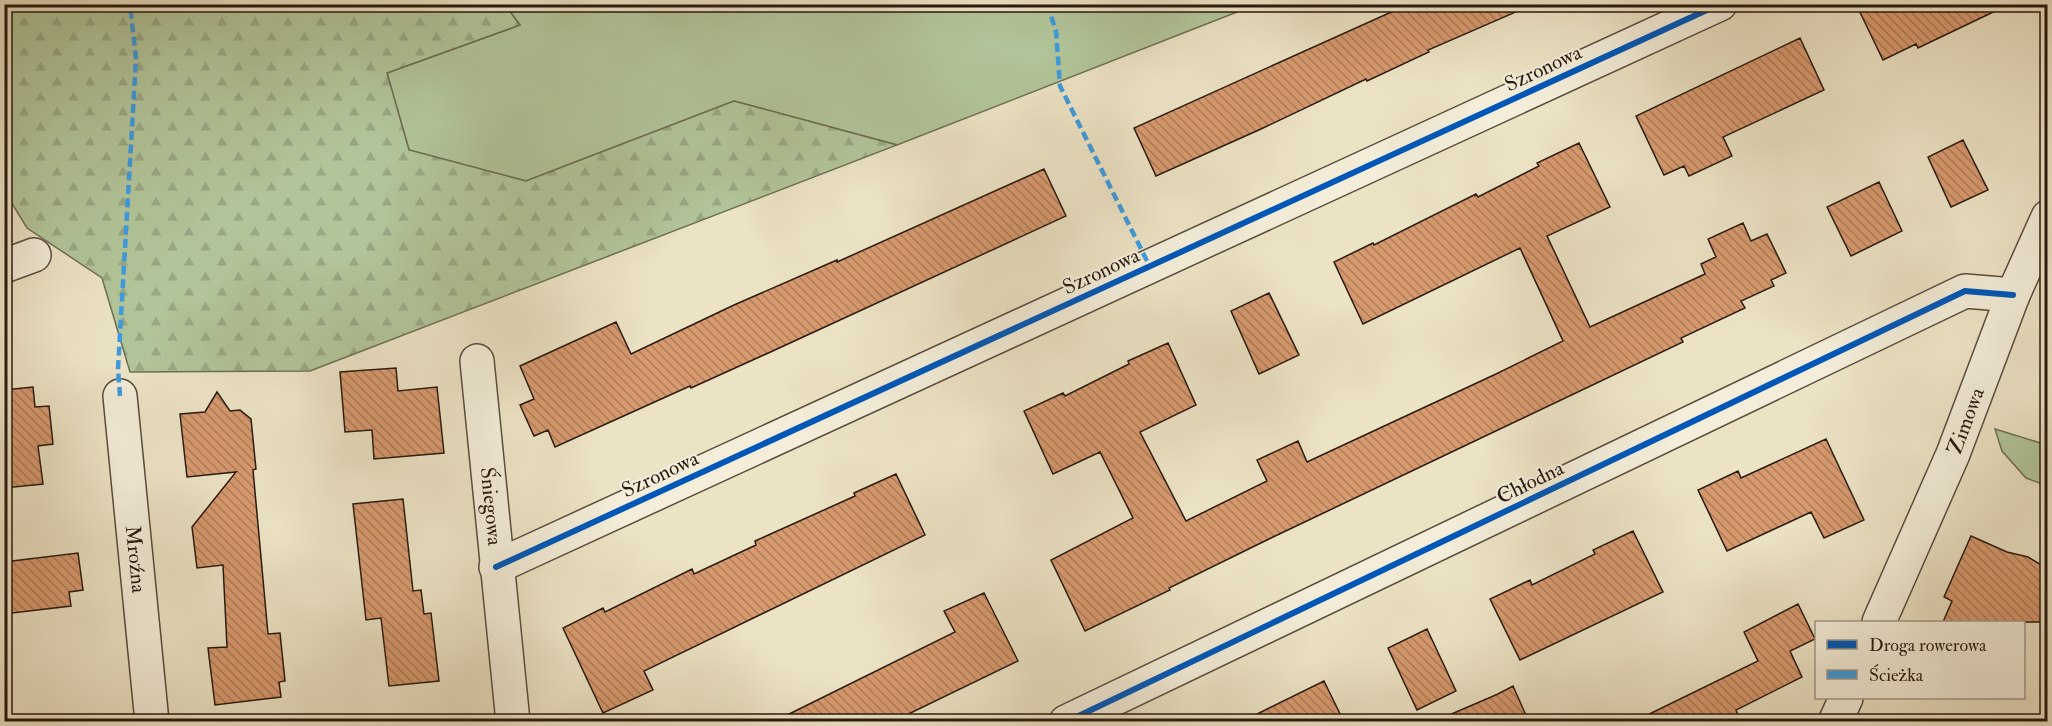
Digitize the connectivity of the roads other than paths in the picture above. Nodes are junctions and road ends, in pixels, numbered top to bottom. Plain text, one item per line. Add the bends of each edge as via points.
1 (1720, 4) edge
2 (2048, 217) edge
3 (2013, 295) junction
4 (477, 361) dead end
5 (120, 396) dead end
6 (496, 567) junction
7 (1879, 621) edge
8 (1846, 699) edge
9 (152, 722) edge
10 (513, 722) edge
11 (1066, 722) edge
12 (1835, 722) edge

1 - 6 street, Szronowa
2 - 3 street, Zimowa
3 - 7 street, Zimowa via 1953,454
3 - 11 street, Chłodna via 1965,291
4 - 6 street, Śniegowa
5 - 9 street, Mroźna
6 - 10 street, Śniegowa
8 - 12 street

